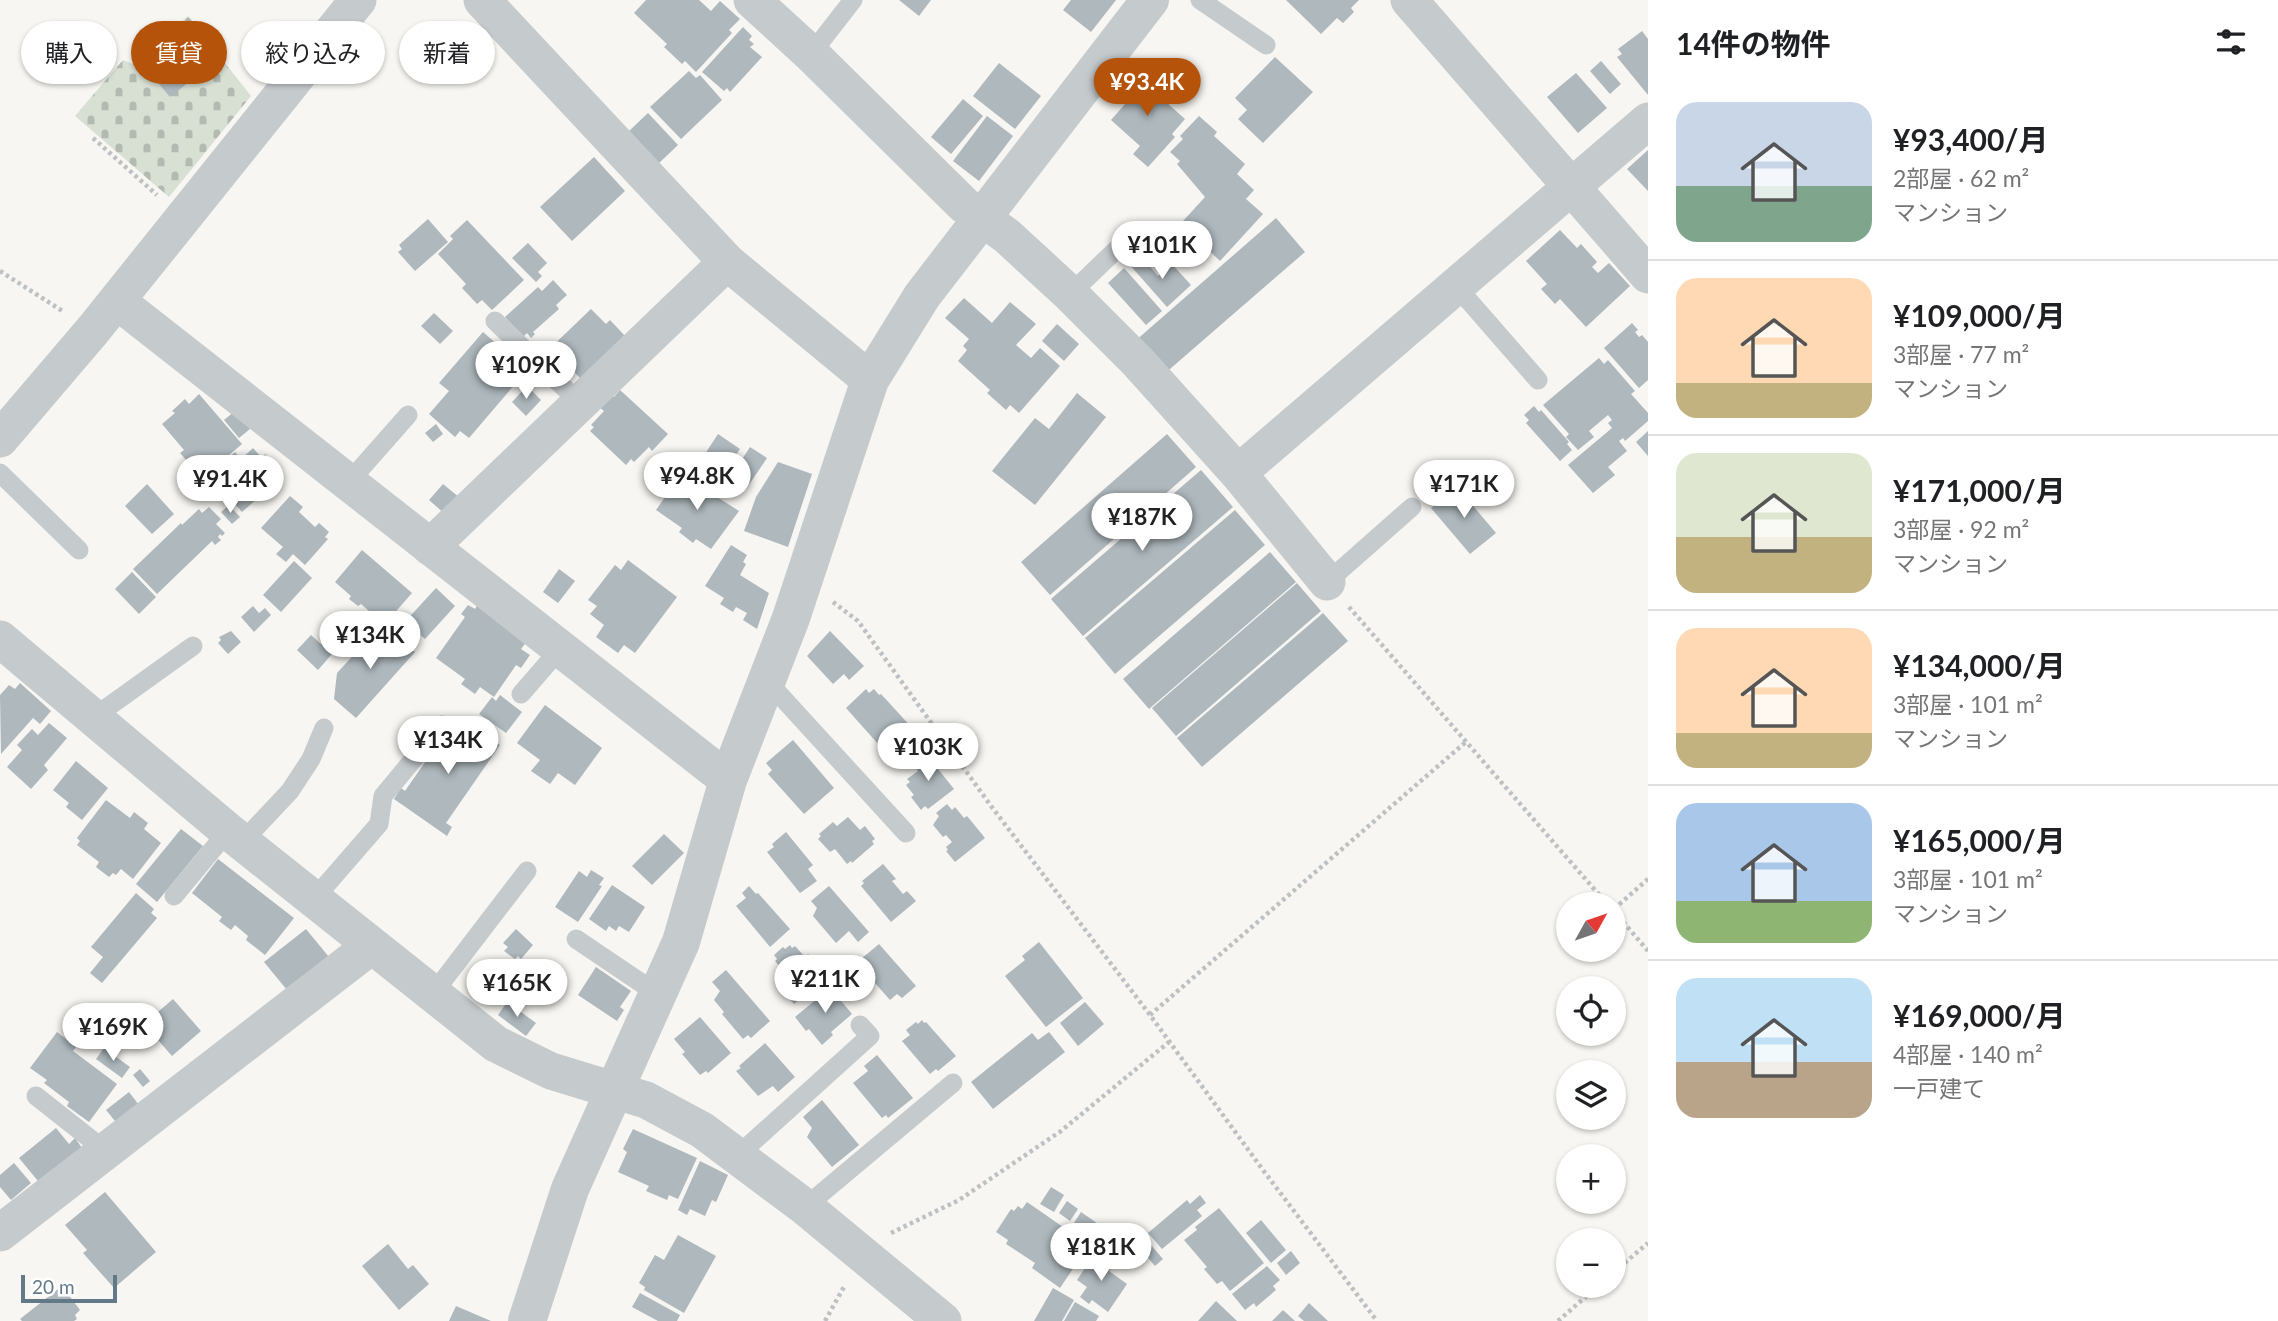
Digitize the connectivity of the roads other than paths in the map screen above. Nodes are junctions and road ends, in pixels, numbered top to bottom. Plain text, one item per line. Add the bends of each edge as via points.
1 (358, 0) edge
2 (482, 0) edge
3 (752, 0) edge
4 (853, 0) edge
5 (1150, 0) edge
6 (1200, 0) edge
7 (1409, 0) edge
8 (1266, 45) dead end
9 (811, 54) junction
10 (1648, 121) edge
11 (1573, 187) junction
12 (982, 218) junction
13 (1119, 247) dead end
14 (727, 262) junction
15 (1648, 275) edge
16 (1456, 286) junction
17 (1070, 294) junction
18 (117, 301) junction
19 (495, 321) dead end
20 (870, 380) junction
21 (1538, 380) dead end
22 (580, 403) junction
23 (408, 415) dead end
24 (0, 439) edge
25 (1238, 472) junction
26 (0, 473) edge
27 (348, 482) junction
28 (1412, 507) dead end
29 (430, 547) junction
30 (79, 550) dead end
31 (1327, 582) joint
32 (0, 639) edge
33 (193, 646) dead end
34 (560, 649) junction
35 (768, 681) junction
36 (520, 694) dead end
37 (94, 717) junction
38 (442, 725) dead end
39 (324, 728) dead end
40 (728, 780) junction
41 (906, 833) dead end
42 (235, 836) junction
43 (527, 871) dead end
44 (174, 896) dead end
45 (313, 900) junction
46 (576, 939) dead end
47 (371, 946) junction
48 (432, 995) junction
49 (659, 995) junction
50 (860, 1025) dead end
51 (953, 1083) dead end
52 (614, 1092) junction
53 (36, 1096) dead end
54 (107, 1152) junction
55 (737, 1156) junction
56 (805, 1207) junction
57 (0, 1233) edge
58 (527, 1321) edge
59 (943, 1321) edge

1 - 18 street
2 - 14 street
3 - 9 street
4 - 9 lane
5 - 12 street
6 - 8 lane
7 - 11 street
9 - 12 street
10 - 11 street
11 - 15 street
11 - 16 street
12 - 17 street
12 - 20 street via 922,296
13 - 17 lane
14 - 20 street
14 - 22 street
16 - 21 lane
16 - 25 street
17 - 25 street
18 - 24 street
18 - 27 street
19 - 22 lane
20 - 35 street
22 - 29 street
23 - 27 lane
25 - 31 street
26 - 30 lane
27 - 29 street
28 - 31 lane
29 - 34 street
32 - 37 street
33 - 37 lane
34 - 36 lane
34 - 40 street
35 - 40 street
35 - 41 lane
37 - 42 street
38 - 45 lane via 383,796 379,824
39 - 42 lane via 311,760 290,791
40 - 49 street via 681,942
42 - 44 lane
42 - 45 street
43 - 48 lane
45 - 47 street
46 - 49 lane
47 - 48 street
47 - 54 street
48 - 52 street via 496,1044 551,1071
49 - 52 street
50 - 55 lane via 870,1037
51 - 56 lane
52 - 55 street via 646,1100 702,1129
52 - 58 street via 570,1189
53 - 54 lane
54 - 57 street
55 - 56 street
56 - 59 street

